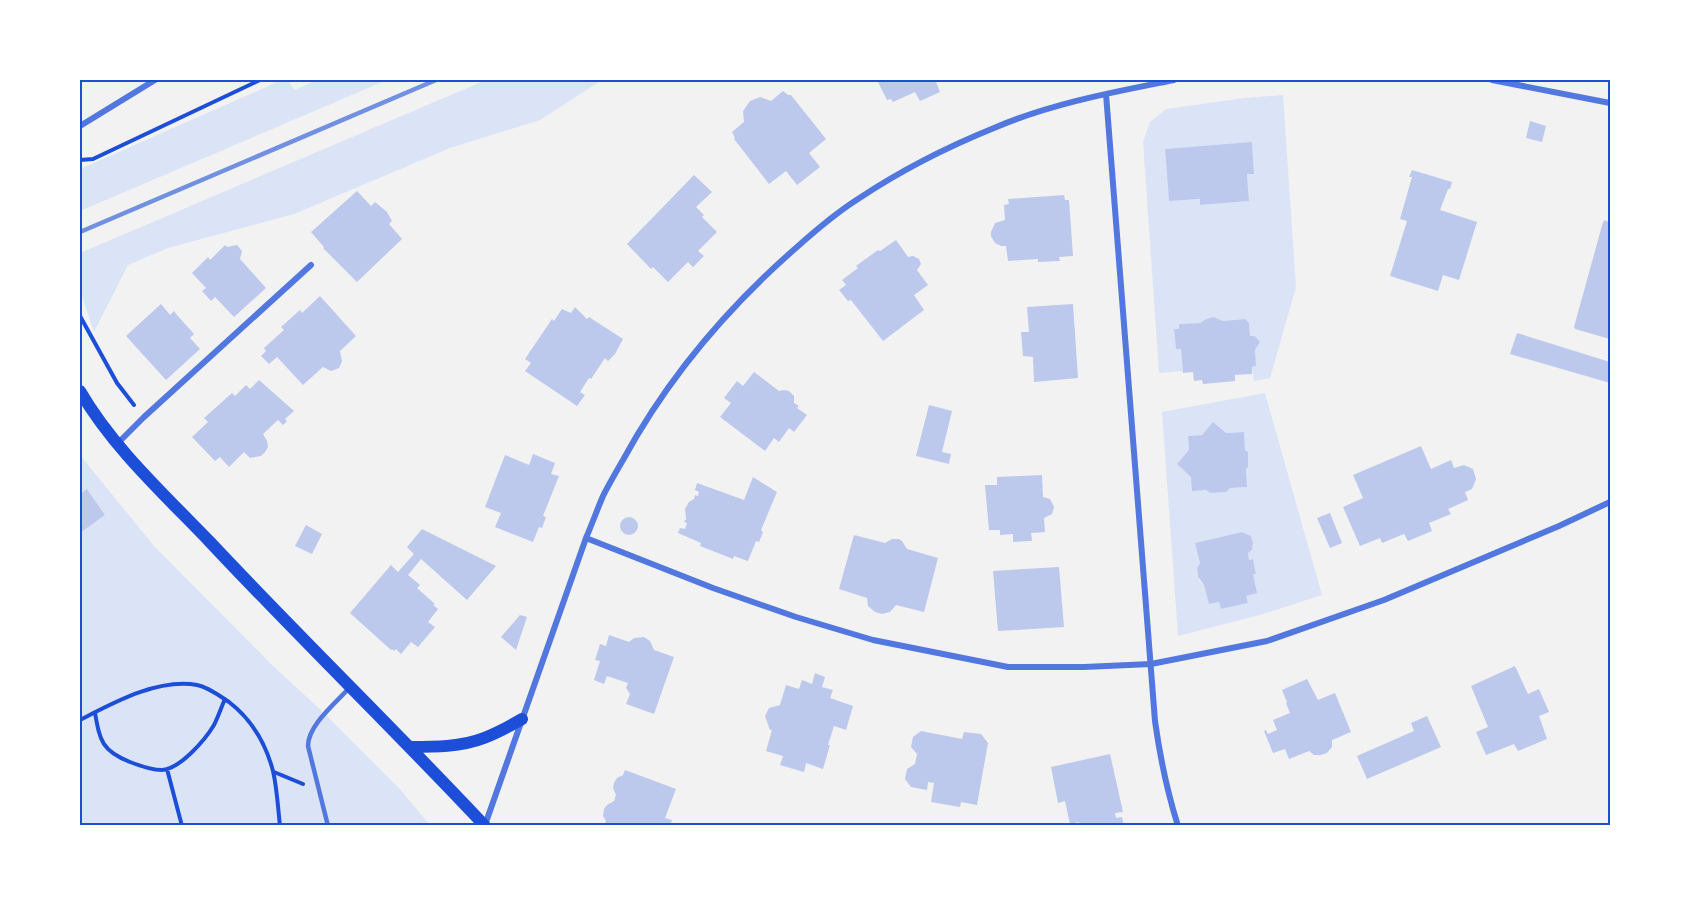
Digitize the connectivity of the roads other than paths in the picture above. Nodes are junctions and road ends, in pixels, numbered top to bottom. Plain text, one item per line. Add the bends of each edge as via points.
1 (155, 80) edge
2 (1174, 80) edge
3 (1492, 80) edge
4 (1107, 94) junction
5 (1611, 103) edge
6 (80, 126) edge
7 (311, 265) dead end
8 (80, 391) edge
9 (117, 443) junction
10 (1611, 502) edge
11 (586, 538) junction
12 (1151, 664) junction
13 (350, 687) junction
14 (522, 719) junction
15 (410, 747) junction
16 (328, 825) edge
17 (485, 825) edge
18 (1178, 825) edge

1 - 6 street
2 - 4 street
3 - 5 street
4 - 11 street via 1047,109 948,149 856,200 814,232 741,299 688,360 629,449
4 - 12 street
7 - 9 street
8 - 9 main road
9 - 13 main road
10 - 12 street via 1384,600 1268,641
11 - 12 street via 713,588 873,640 1008,667
11 - 14 street
12 - 18 street via 1161,762
13 - 15 main road
13 - 16 lane via 313,727 308,738
14 - 15 main road via 472,742
14 - 17 street
15 - 17 main road

